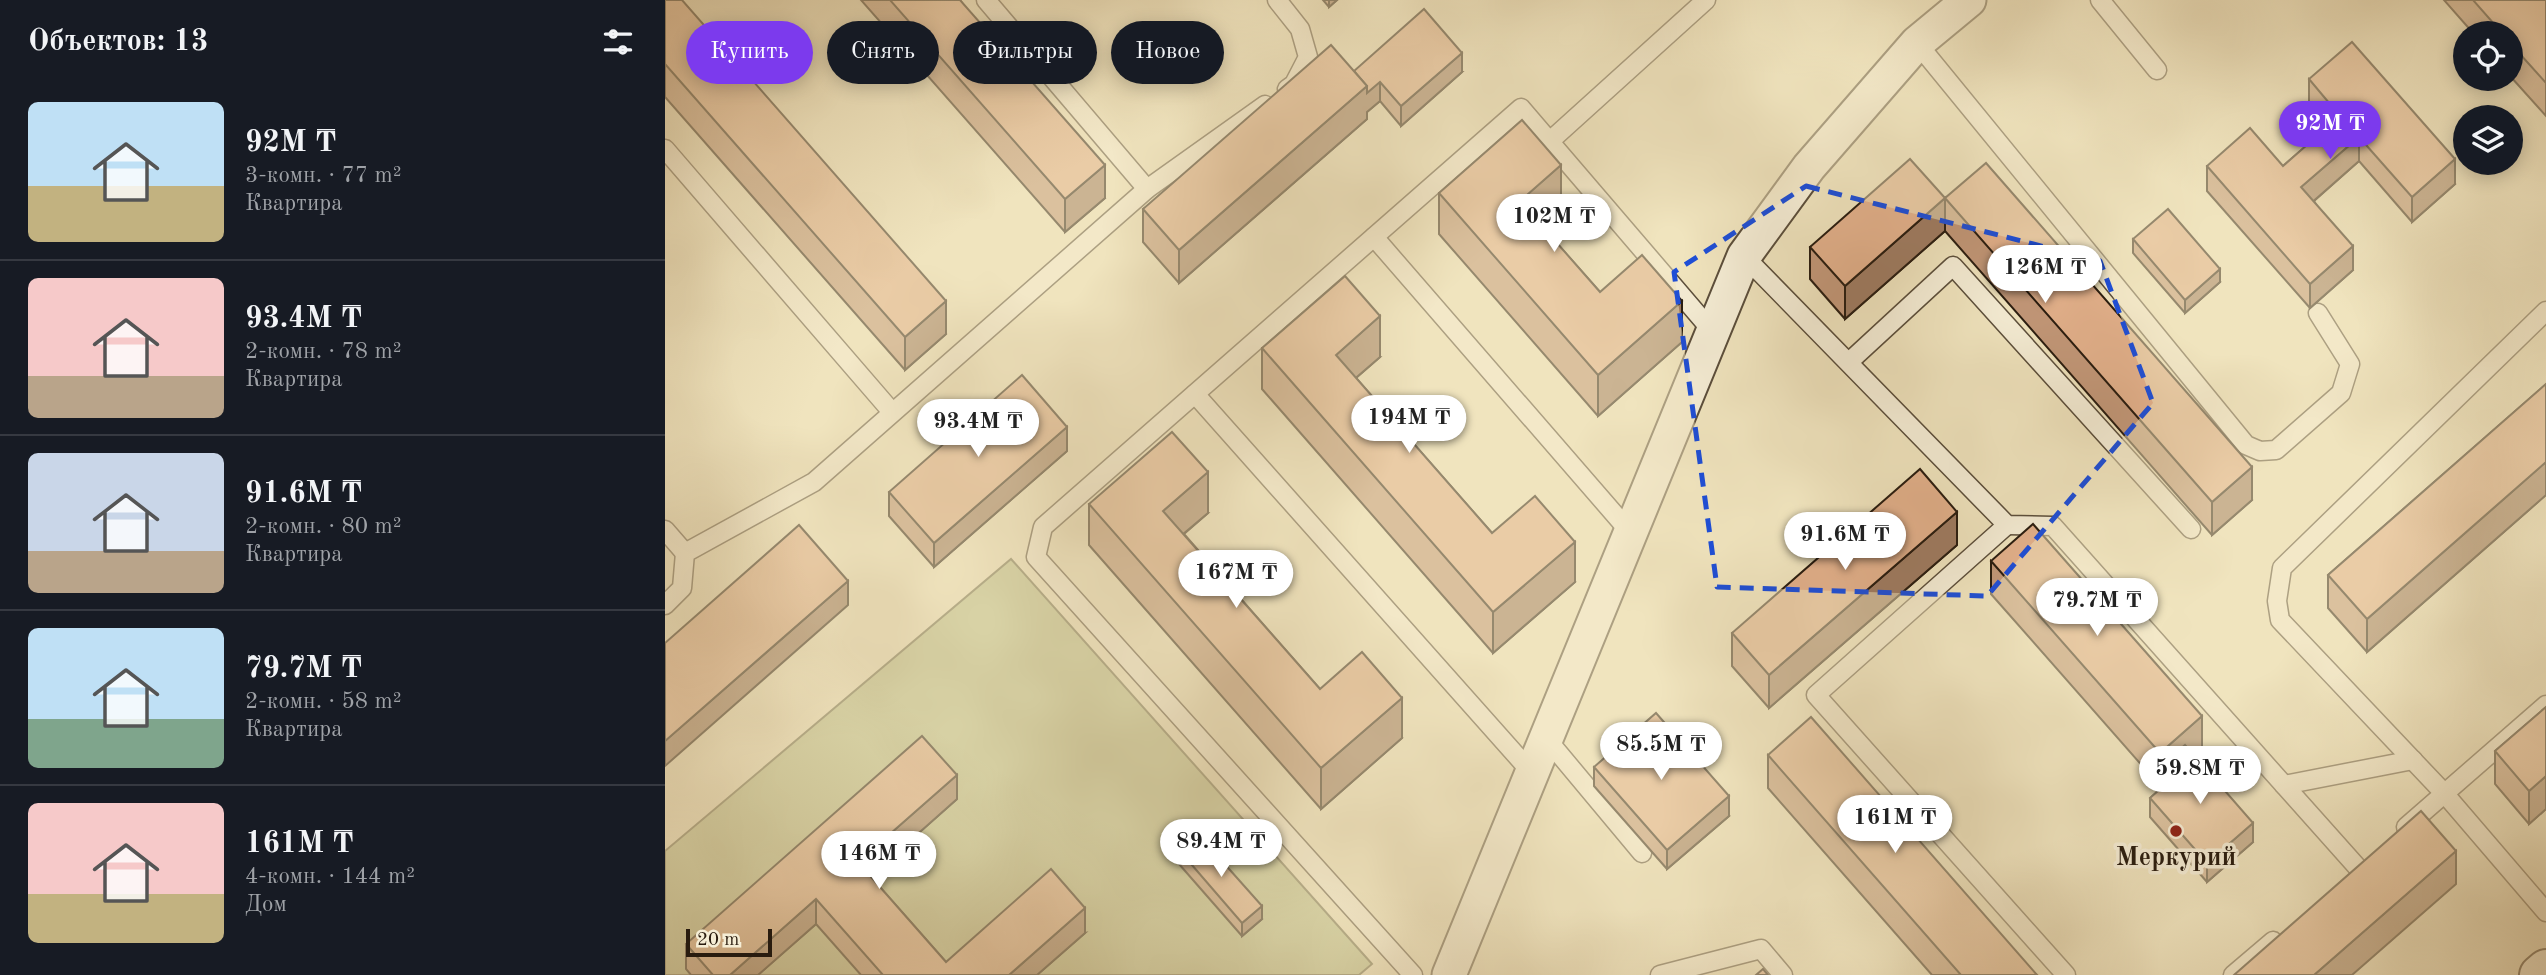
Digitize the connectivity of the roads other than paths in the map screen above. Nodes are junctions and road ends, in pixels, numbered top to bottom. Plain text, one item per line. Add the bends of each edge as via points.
1 (986, 0) edge
2 (1277, 0) edge
3 (1706, 0) edge
4 (1969, 0) edge
5 (2100, 0) edge
6 (1917, 43) junction
7 (2157, 70) dead end
8 (1550, 141) junction
9 (665, 149) edge
10 (1147, 188) junction
11 (1374, 237) junction
12 (1744, 256) junction
13 (2546, 312) edge
14 (2318, 313) dead end
15 (1712, 331) junction
16 (1850, 361) junction
17 (1195, 394) junction
18 (892, 412) junction
19 (2007, 525) junction
20 (2191, 529) dead end
21 (665, 530) edge
22 (1630, 533) junction
23 (685, 553) junction
24 (665, 605) edge
25 (2546, 705) edge
26 (1546, 738) junction
27 (2413, 760) junction
28 (1532, 773) junction
29 (2284, 785) junction
30 (2444, 793) junction
31 (2396, 835) edge
32 (1642, 853) dead end
33 (2358, 868) edge
34 (2546, 912) edge
35 (2285, 930) edge
36 (2546, 969) edge
37 (1413, 975) edge
38 (1449, 975) edge
39 (1660, 975) edge
40 (1783, 975) edge
41 (2066, 975) edge
42 (2233, 975) edge
43 (2539, 975) edge

1 - 10 lane
2 - 10 lane via 1300,29 1308,57 1294,84
3 - 8 lane
4 - 6 street
5 - 7 lane
6 - 12 street via 1809,167
6 - 14 lane via 2246,445 2260,451 2276,450 2341,393 2350,364
8 - 11 lane via 1521,108
8 - 15 lane
9 - 18 lane
10 - 18 lane
11 - 17 lane
11 - 22 lane
12 - 15 street
12 - 16 lane
13 - 27 lane via 2282,568 2277,600 2280,620
15 - 22 street
16 - 19 lane
16 - 20 lane via 1953,267
17 - 28 lane
17 - 37 lane via 1043,527 1036,557
18 - 23 lane via 814,482
19 - 29 lane via 2053,526
19 - 41 lane via 1816,695
21 - 23 lane
22 - 26 street
23 - 24 lane via 682,588
25 - 30 lane
26 - 28 street
26 - 32 lane
27 - 29 lane
27 - 30 lane
28 - 38 street
29 - 33 lane
30 - 31 lane
30 - 34 lane
35 - 42 lane
36 - 43 main road
39 - 40 lane via 1761,949

